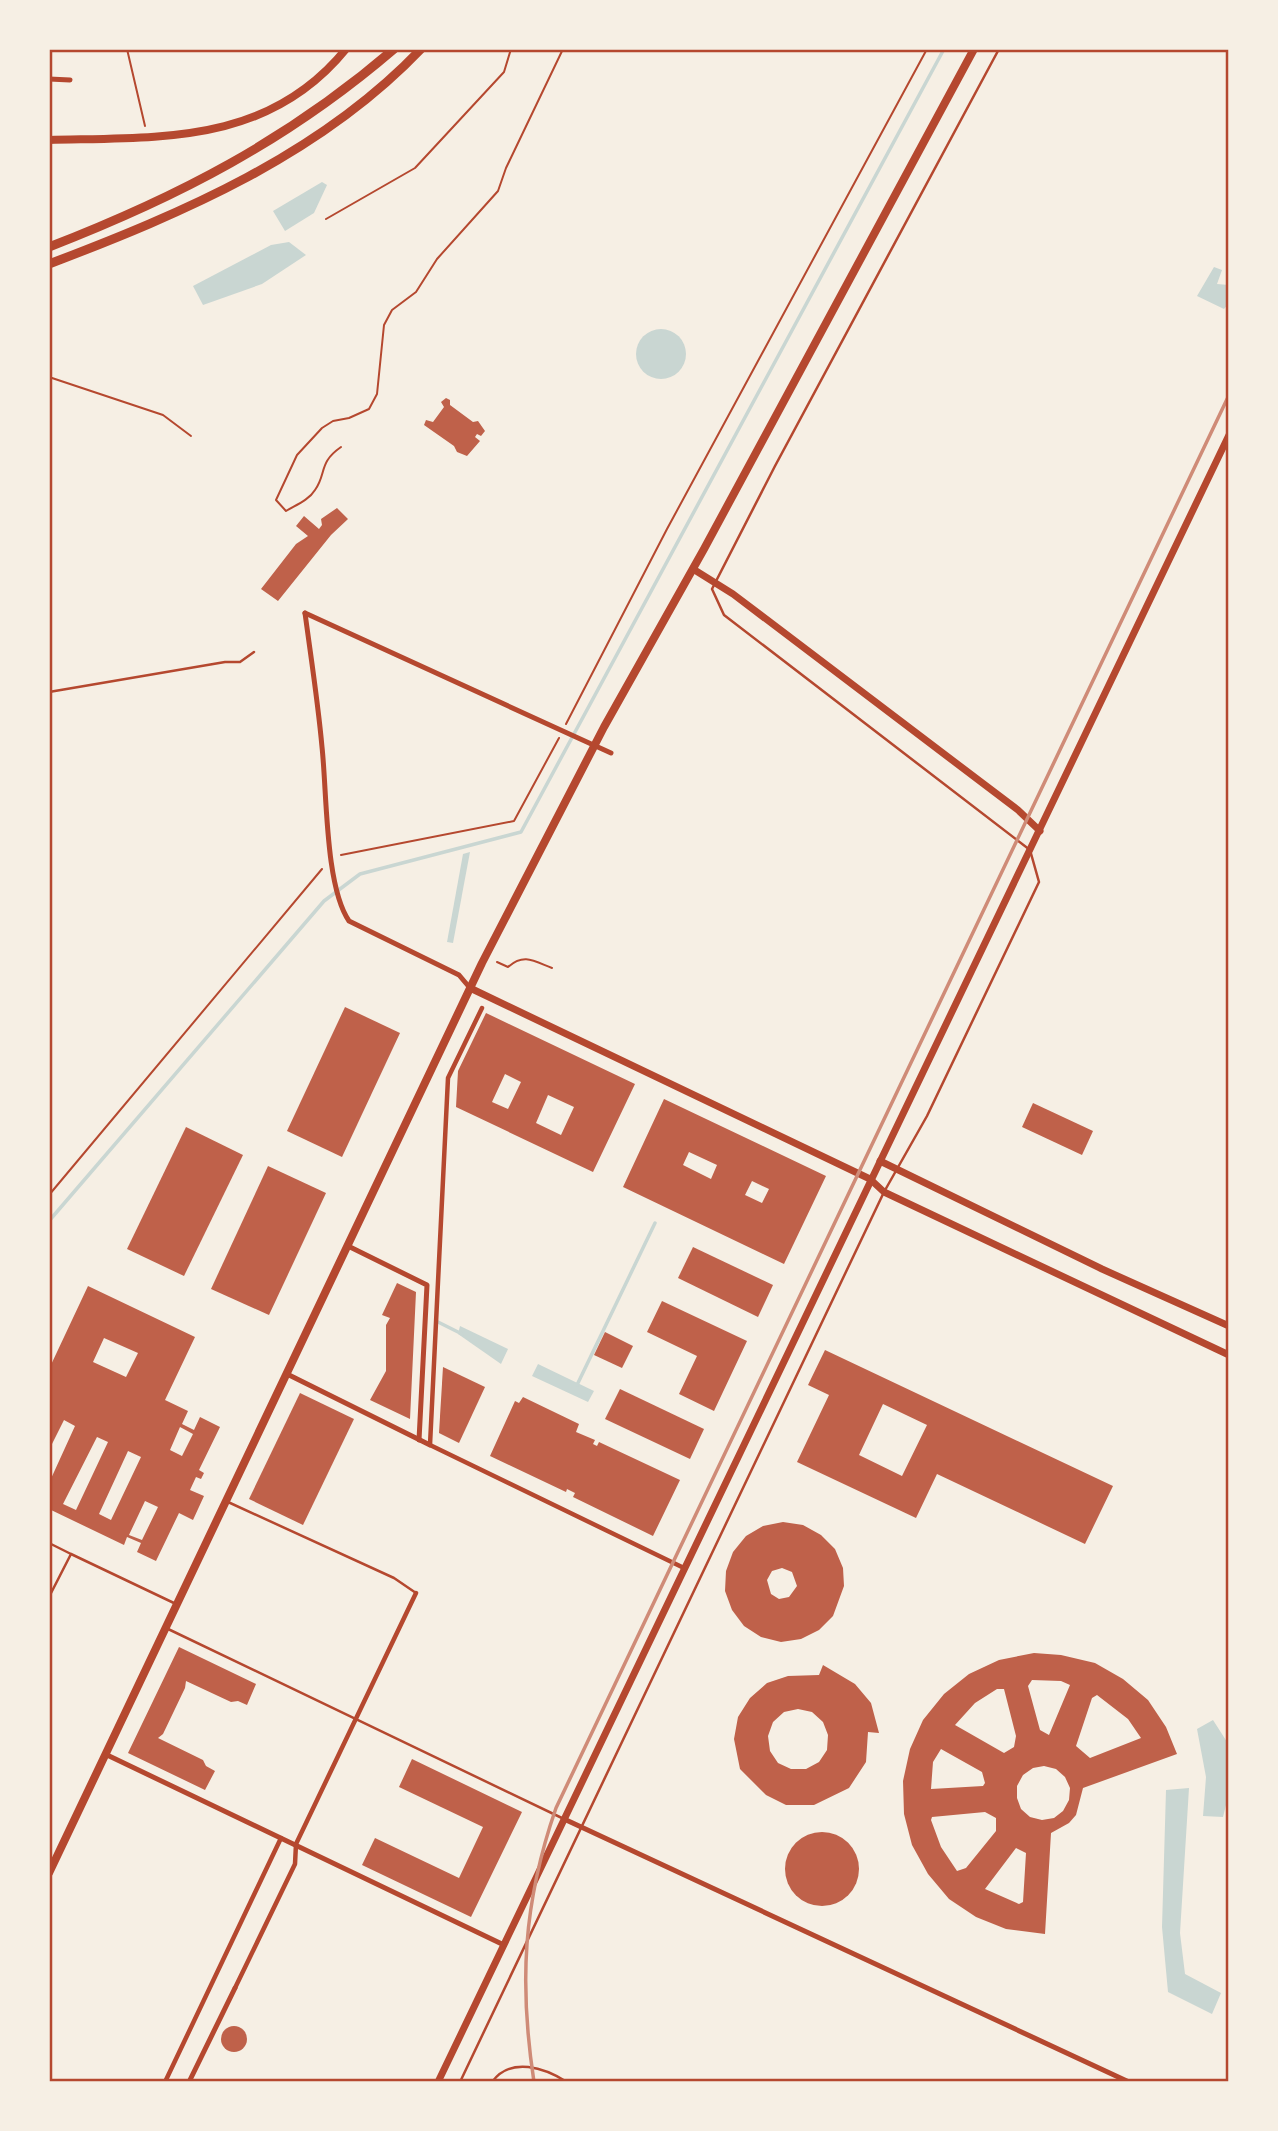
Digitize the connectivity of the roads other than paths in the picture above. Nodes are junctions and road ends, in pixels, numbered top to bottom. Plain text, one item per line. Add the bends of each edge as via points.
1 (346, 49) edge
2 (394, 49) edge
3 (421, 49) edge
4 (974, 49) edge
5 (999, 49) edge
6 (49, 79) edge
7 (70, 80) dead end
8 (49, 140) edge
9 (49, 247) edge
10 (49, 264) edge
11 (1229, 435) edge
12 (693, 569) junction
13 (713, 586) junction
14 (254, 652) dead end
15 (49, 692) edge
16 (594, 745) junction
17 (611, 753) dead end
18 (1040, 831) junction
19 (1031, 850) junction
20 (470, 988) junction
21 (482, 1008) dead end
22 (880, 1161) junction
23 (898, 1170) junction
24 (870, 1179) junction
25 (884, 1192) junction
26 (348, 1246) junction
27 (1229, 1326) edge
28 (1229, 1355) edge
29 (287, 1374) junction
30 (419, 1440) junction
31 (430, 1445) junction
32 (225, 1500) junction
33 (49, 1543) edge
34 (71, 1554) junction
35 (684, 1568) junction
36 (416, 1593) joint
37 (49, 1597) edge
38 (176, 1604) junction
39 (166, 1628) junction
40 (356, 1720) junction
41 (105, 1754) junction
42 (564, 1819) junction
43 (582, 1826) junction
44 (281, 1837) junction
45 (296, 1844) junction
46 (49, 1873) edge
47 (504, 1945) junction
48 (235, 1987) joint
49 (165, 2082) edge
50 (189, 2082) edge
51 (438, 2082) edge
52 (460, 2082) edge
53 (492, 2082) edge
54 (567, 2082) edge
55 (1129, 2082) edge

1 - 8 main road via 307,87 256,117 217,130
2 - 9 highway via 333,99 239,161 167,198
3 - 10 highway via 344,114 245,180 186,211
4 - 12 main road
5 - 13 lane
6 - 7 street
11 - 18 street
12 - 13 street
12 - 16 main road
13 - 18 street via 1018,810
13 - 19 lane via 724,615
14 - 15 lane via 240,662
16 - 17 street
16 - 20 main road
16 - 20 street via 305,613 332,881 339,907 349,921 459,975
18 - 19 street
19 - 22 street
19 - 23 lane via 1039,882
20 - 24 street
20 - 26 main road
21 - 31 street via 448,1078
22 - 23 street
22 - 24 street
23 - 25 lane
23 - 27 street
24 - 25 street
24 - 35 street
25 - 28 street
25 - 43 lane
26 - 29 main road
26 - 30 street via 427,1285
29 - 30 street
29 - 32 main road
30 - 31 street
31 - 35 street
32 - 36 lane via 394,1578
32 - 38 main road
33 - 34 lane
34 - 37 lane
34 - 38 lane
35 - 42 street
36 - 40 street
38 - 39 main road
39 - 40 lane
39 - 41 main road
40 - 42 lane
40 - 45 street
41 - 44 street
41 - 46 main road
42 - 43 street
42 - 47 street
43 - 52 lane
43 - 55 street
44 - 45 street
44 - 49 street
45 - 47 street
45 - 48 street via 295,1864
47 - 51 street
48 - 50 street
53 - 54 lane via 506,2069 522,2066 550,2071

